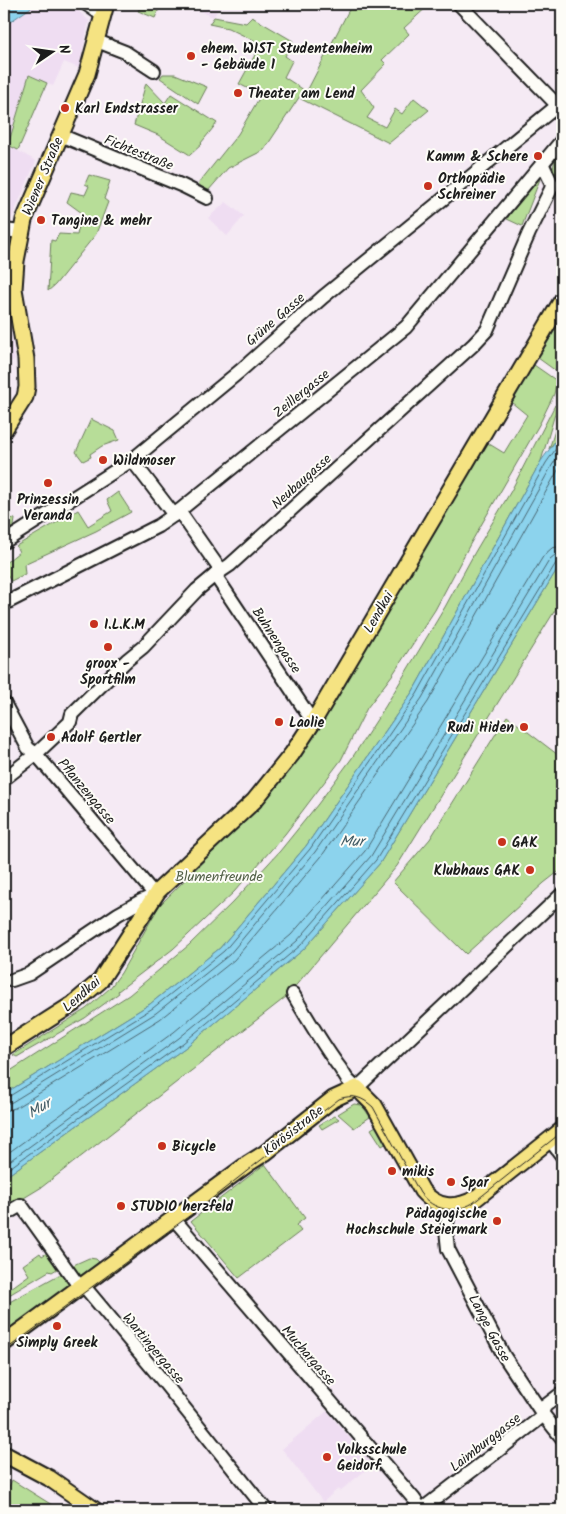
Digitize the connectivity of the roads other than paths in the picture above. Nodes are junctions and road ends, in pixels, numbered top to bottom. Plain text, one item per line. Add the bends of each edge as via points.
1 (86, 4) edge
2 (459, 4) edge
3 (104, 9) edge
4 (97, 41) junction
5 (154, 71) dead end
6 (561, 108) edge
7 (60, 135) junction
8 (562, 140) edge
9 (542, 163) junction
10 (207, 198) dead end
11 (4, 230) edge
12 (21, 232) junction
13 (562, 300) edge
14 (4, 430) edge
15 (132, 460) junction
16 (177, 513) junction
17 (4, 542) edge
18 (218, 573) junction
19 (4, 604) edge
20 (6, 706) edge
21 (313, 722) junction
22 (36, 754) junction
23 (4, 779) edge
24 (562, 894) edge
25 (155, 895) junction
26 (12, 980) dead end
27 (293, 994) dead end
28 (4, 1048) edge
29 (356, 1088) junction
30 (562, 1130) edge
31 (550, 1140) junction
32 (562, 1156) edge
33 (450, 1207) junction
34 (4, 1215) edge
35 (174, 1219) junction
36 (83, 1285) junction
37 (4, 1343) edge
38 (562, 1393) edge
39 (542, 1414) junction
40 (562, 1438) edge
41 (4, 1454) edge
42 (95, 1510) edge
43 (266, 1510) edge
44 (421, 1510) edge

1 - 3 street
2 - 6 street
3 - 4 main road, Wiener Straße
4 - 5 street via 124,52
4 - 7 main road, Wiener Straße via 87,74
6 - 15 street, Grüne Gasse via 324,297
7 - 10 street, Fichtestraße
7 - 12 main road, Wiener Straße
8 - 9 street, Zeillergasse
9 - 16 street, Zeillergasse via 406,327
9 - 18 street, Neubaugasse via 552,184 551,189 487,330
11 - 12 street
12 - 14 main road, Wiener Straße via 14,289 26,359 27,387 25,397
13 - 21 main road, Lendkai
15 - 16 street, Buhnengasse
15 - 17 street, Grüne Gasse
16 - 18 street, Buhnengasse
16 - 19 street, Zeillergasse via 158,526
18 - 21 street, Buhnengasse
18 - 22 street, Neubaugasse via 72,714 70,722
20 - 22 street, Pflanzengasse via 28,748
21 - 25 main road, Lendkai via 254,801
22 - 23 street, Neubaugasse
22 - 25 street, Pflanzengasse
24 - 29 street, Körösistraße
25 - 26 street, Lendkai via 118,914 29,974
25 - 28 main road, Lendkai via 100,980 74,1004
27 - 29 street via 346,1081
29 - 33 main road via 374,1105 427,1197 441,1206
29 - 35 main road, Körösistraße via 333,1099
30 - 31 main road
31 - 32 street
31 - 33 main road via 474,1199
33 - 39 street, Lange Gasse via 446,1230 448,1249 504,1356
34 - 36 street, Wartingergasse via 21,1205 76,1282
35 - 36 main road, Körösistraße
35 - 44 street, Muchargasse
36 - 37 main road, Körösistraße
36 - 43 street, Wartingergasse
38 - 39 street, Laimburggasse via 545,1406
39 - 40 street, Lange Gasse
39 - 44 street, Laimburggasse
41 - 42 main road via 49,1478

